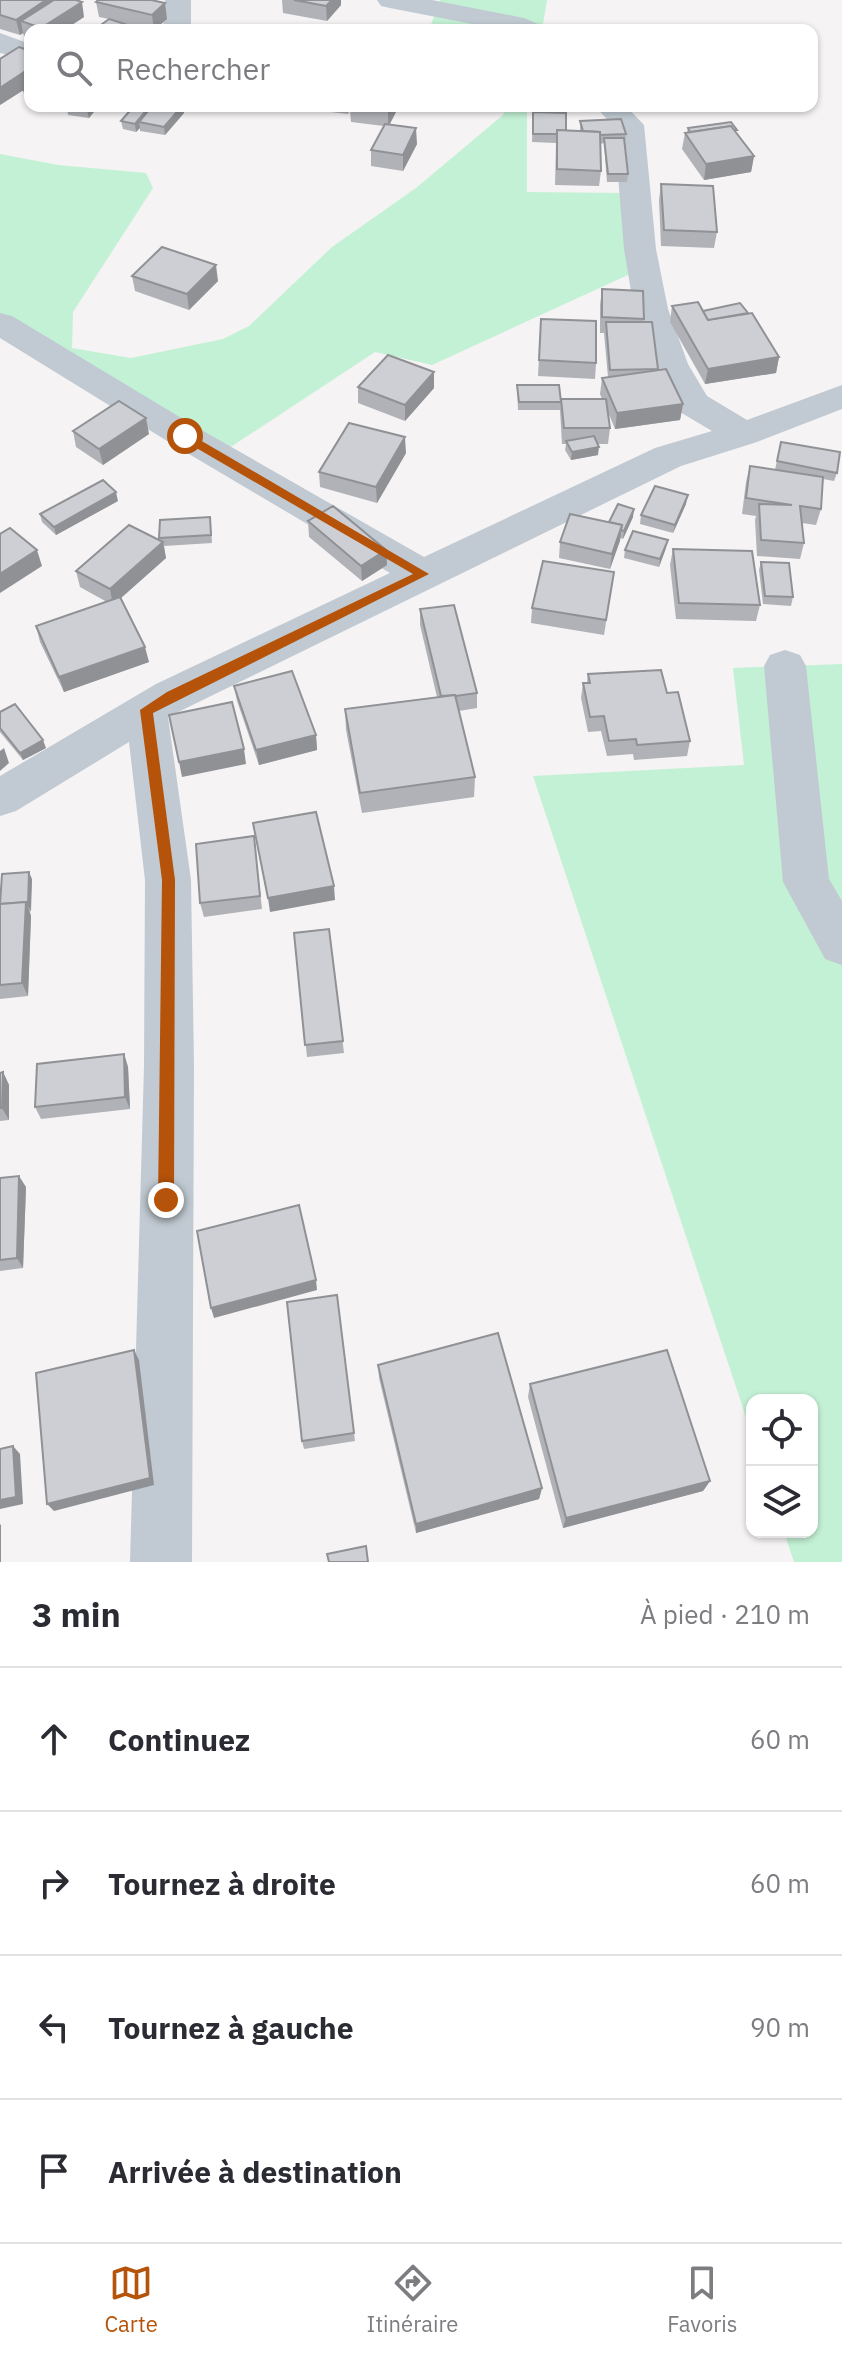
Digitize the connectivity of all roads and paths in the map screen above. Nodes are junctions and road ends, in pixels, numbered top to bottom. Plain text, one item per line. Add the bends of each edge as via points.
1 (178, 0) edge
2 (390, 0) edge
3 (177, 24) edge
4 (514, 24) edge
5 (0, 41) edge
6 (24, 51) edge
7 (616, 112) edge
8 (0, 323) edge
9 (842, 396) edge
10 (744, 434) junction
11 (423, 574) junction
12 (785, 666) dead end
13 (146, 710) junction
14 (0, 798) edge
15 (824, 877) edge
16 (842, 944) edge
17 (161, 1562) edge

1 - 3 street
2 - 4 street
5 - 6 street
7 - 10 street via 629,125 640,249 651,309 671,364 693,404
8 - 11 street
9 - 10 street
10 - 11 street via 668,457
11 - 13 street
12 - 15 street
13 - 14 street
13 - 17 street via 168,880
15 - 16 street

